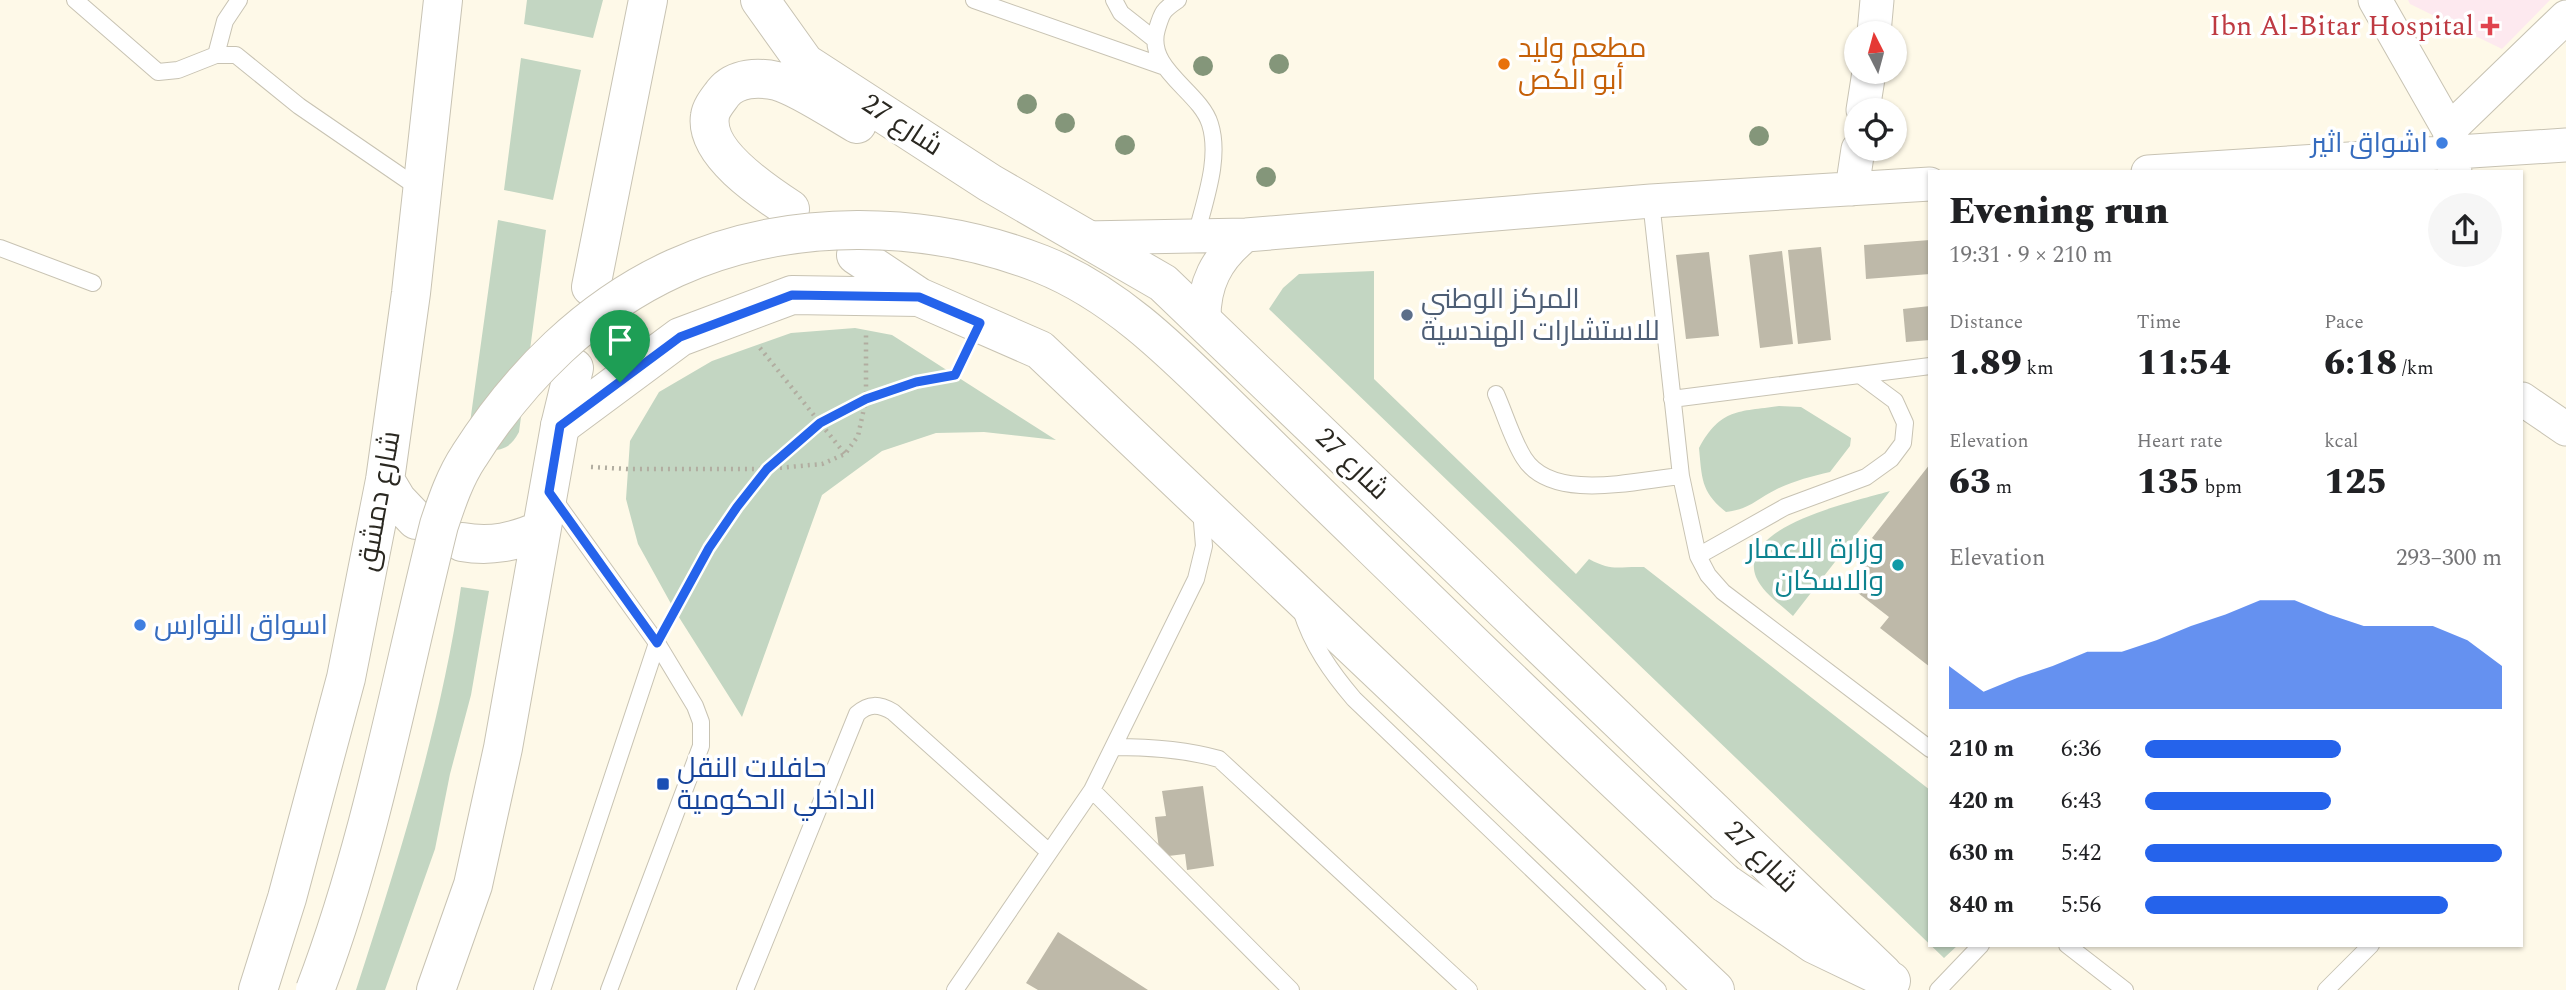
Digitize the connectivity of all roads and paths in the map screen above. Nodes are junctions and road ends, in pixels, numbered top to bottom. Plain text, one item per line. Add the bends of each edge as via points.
1 (75, 0) edge
2 (239, 0) edge
3 (648, 0) edge
4 (760, 0) edge
5 (974, 0) edge
6 (1114, 0) edge
7 (1178, 0) edge
8 (1877, 0) edge
9 (2375, 0) edge
10 (435, 6) edge
11 (2566, 18) edge
12 (1875, 21) edge
13 (1154, 39) junction
14 (216, 55) junction
15 (1165, 67) junction
16 (2566, 145) edge
17 (2453, 152) edge
18 (1856, 161) edge
19 (2178, 170) edge
20 (990, 183) junction
21 (1928, 184) edge
22 (1852, 189) junction
23 (422, 190) junction
24 (1651, 201) junction
25 (790, 209) dead end
26 (1246, 235) junction
27 (1196, 236) junction
28 (1084, 238) junction
29 (0, 248) edge
30 (856, 255) dead end
31 (93, 283) dead end
32 (591, 287) dead end
33 (868, 296) junction
34 (919, 297) junction
35 (737, 316) junction
36 (1203, 322) junction
37 (980, 323) junction
38 (1928, 366) edge
39 (573, 368) dead end
40 (1860, 375) junction
41 (1496, 394) dead end
42 (866, 399) junction
43 (1672, 399) junction
44 (2523, 400) edge
45 (820, 423) junction
46 (560, 426) junction
47 (2566, 429) edge
48 (845, 454) junction
49 (767, 469) junction
50 (1681, 476) junction
51 (551, 478) junction
52 (385, 480) junction
53 (1200, 500) junction
54 (416, 520) dead end
55 (541, 530) junction
56 (462, 542) dead end
57 (1698, 556) junction
58 (1295, 591) junction
59 (657, 643) junction
60 (1114, 747) junction
61 (1928, 747) edge
62 (1092, 790) junction
63 (1049, 852) junction
64 (1979, 947) edge
65 (2070, 947) edge
66 (2369, 947) edge
67 (1895, 986) edge
68 (258, 990) edge
69 (315, 990) edge
70 (436, 990) edge
71 (542, 990) edge
72 (609, 990) edge
73 (745, 990) edge
74 (955, 990) edge
75 (1291, 990) edge
76 (1469, 990) edge
77 (1658, 990) edge
78 (1715, 990) edge
79 (1938, 990) edge
80 (2125, 990) edge
81 (2326, 990) edge

1 - 14 lane via 158,72 178,70
2 - 14 lane via 225,21
3 - 32 main road
4 - 20 main road, شارع 27 via 805,62
5 - 15 lane
6 - 13 lane via 1121,13
7 - 13 lane via 1163,10
8 - 12 street
9 - 17 street
10 - 23 main road, شارع دمشق
11 - 17 street
13 - 15 lane
14 - 23 lane via 236,55 299,106
15 - 27 lane via 1203,108 1211,126 1213,164
16 - 17 street
17 - 19 street
18 - 22 street
20 - 25 main road via 906,151 780,82 744,79 727,88 716,102 710,131 731,164
20 - 28 main road, شارع 27
21 - 22 street
22 - 24 street
23 - 52 main road, شارع دمشق
24 - 26 street
24 - 43 lane
26 - 27 street
26 - 36 street via 1212,273
27 - 28 street
28 - 36 main road, شارع 27 via 1163,283
29 - 31 lane
30 - 34 main road
33 - 34 main road
33 - 35 main road via 792,295
33 - 42 path
34 - 37 main road
35 - 45 path
35 - 46 main road via 680,337
36 - 67 main road, شارع 27
37 - 42 path via 955,375
37 - 53 main road via 1040,349
38 - 40 lane
39 - 46 main road
40 - 43 lane
40 - 57 lane via 1895,401 1905,423 1903,443 1891,459 1866,477 1785,507
41 - 50 lane via 1525,459 1547,479 1581,487
42 - 45 path
42 - 48 path via 858,436
43 - 50 lane
44 - 47 street
45 - 48 path
45 - 49 path
46 - 51 main road
48 - 49 path via 822,464
49 - 51 path via 628,469
49 - 59 path via 709,548
50 - 57 lane
51 - 55 main road
51 - 59 lane
52 - 54 main road
52 - 68 main road, شارع دمشق via 346,678
53 - 58 main road
53 - 60 lane via 1204,546 1196,579
55 - 56 main road via 498,544
55 - 70 main road via 503,748 473,885
57 - 61 lane via 1723,592
58 - 77 lane via 1307,628 1328,668 1354,699
58 - 78 main road
59 - 71 lane
59 - 72 lane via 695,706 701,722 701,746
60 - 62 lane
60 - 76 lane via 1169,748 1219,759
62 - 63 lane
62 - 75 lane
63 - 73 lane via 893,712 878,705 864,708 853,723
63 - 74 lane
64 - 79 lane
65 - 80 lane
66 - 81 lane
67 - 69 main road, bridge via 1814,944 1725,883 1486,658 1167,346 1108,300 1042,265 981,246 926,234 853,231 782,236 722,250 646,281 582,326 549,356 468,457 439,525 369,824

